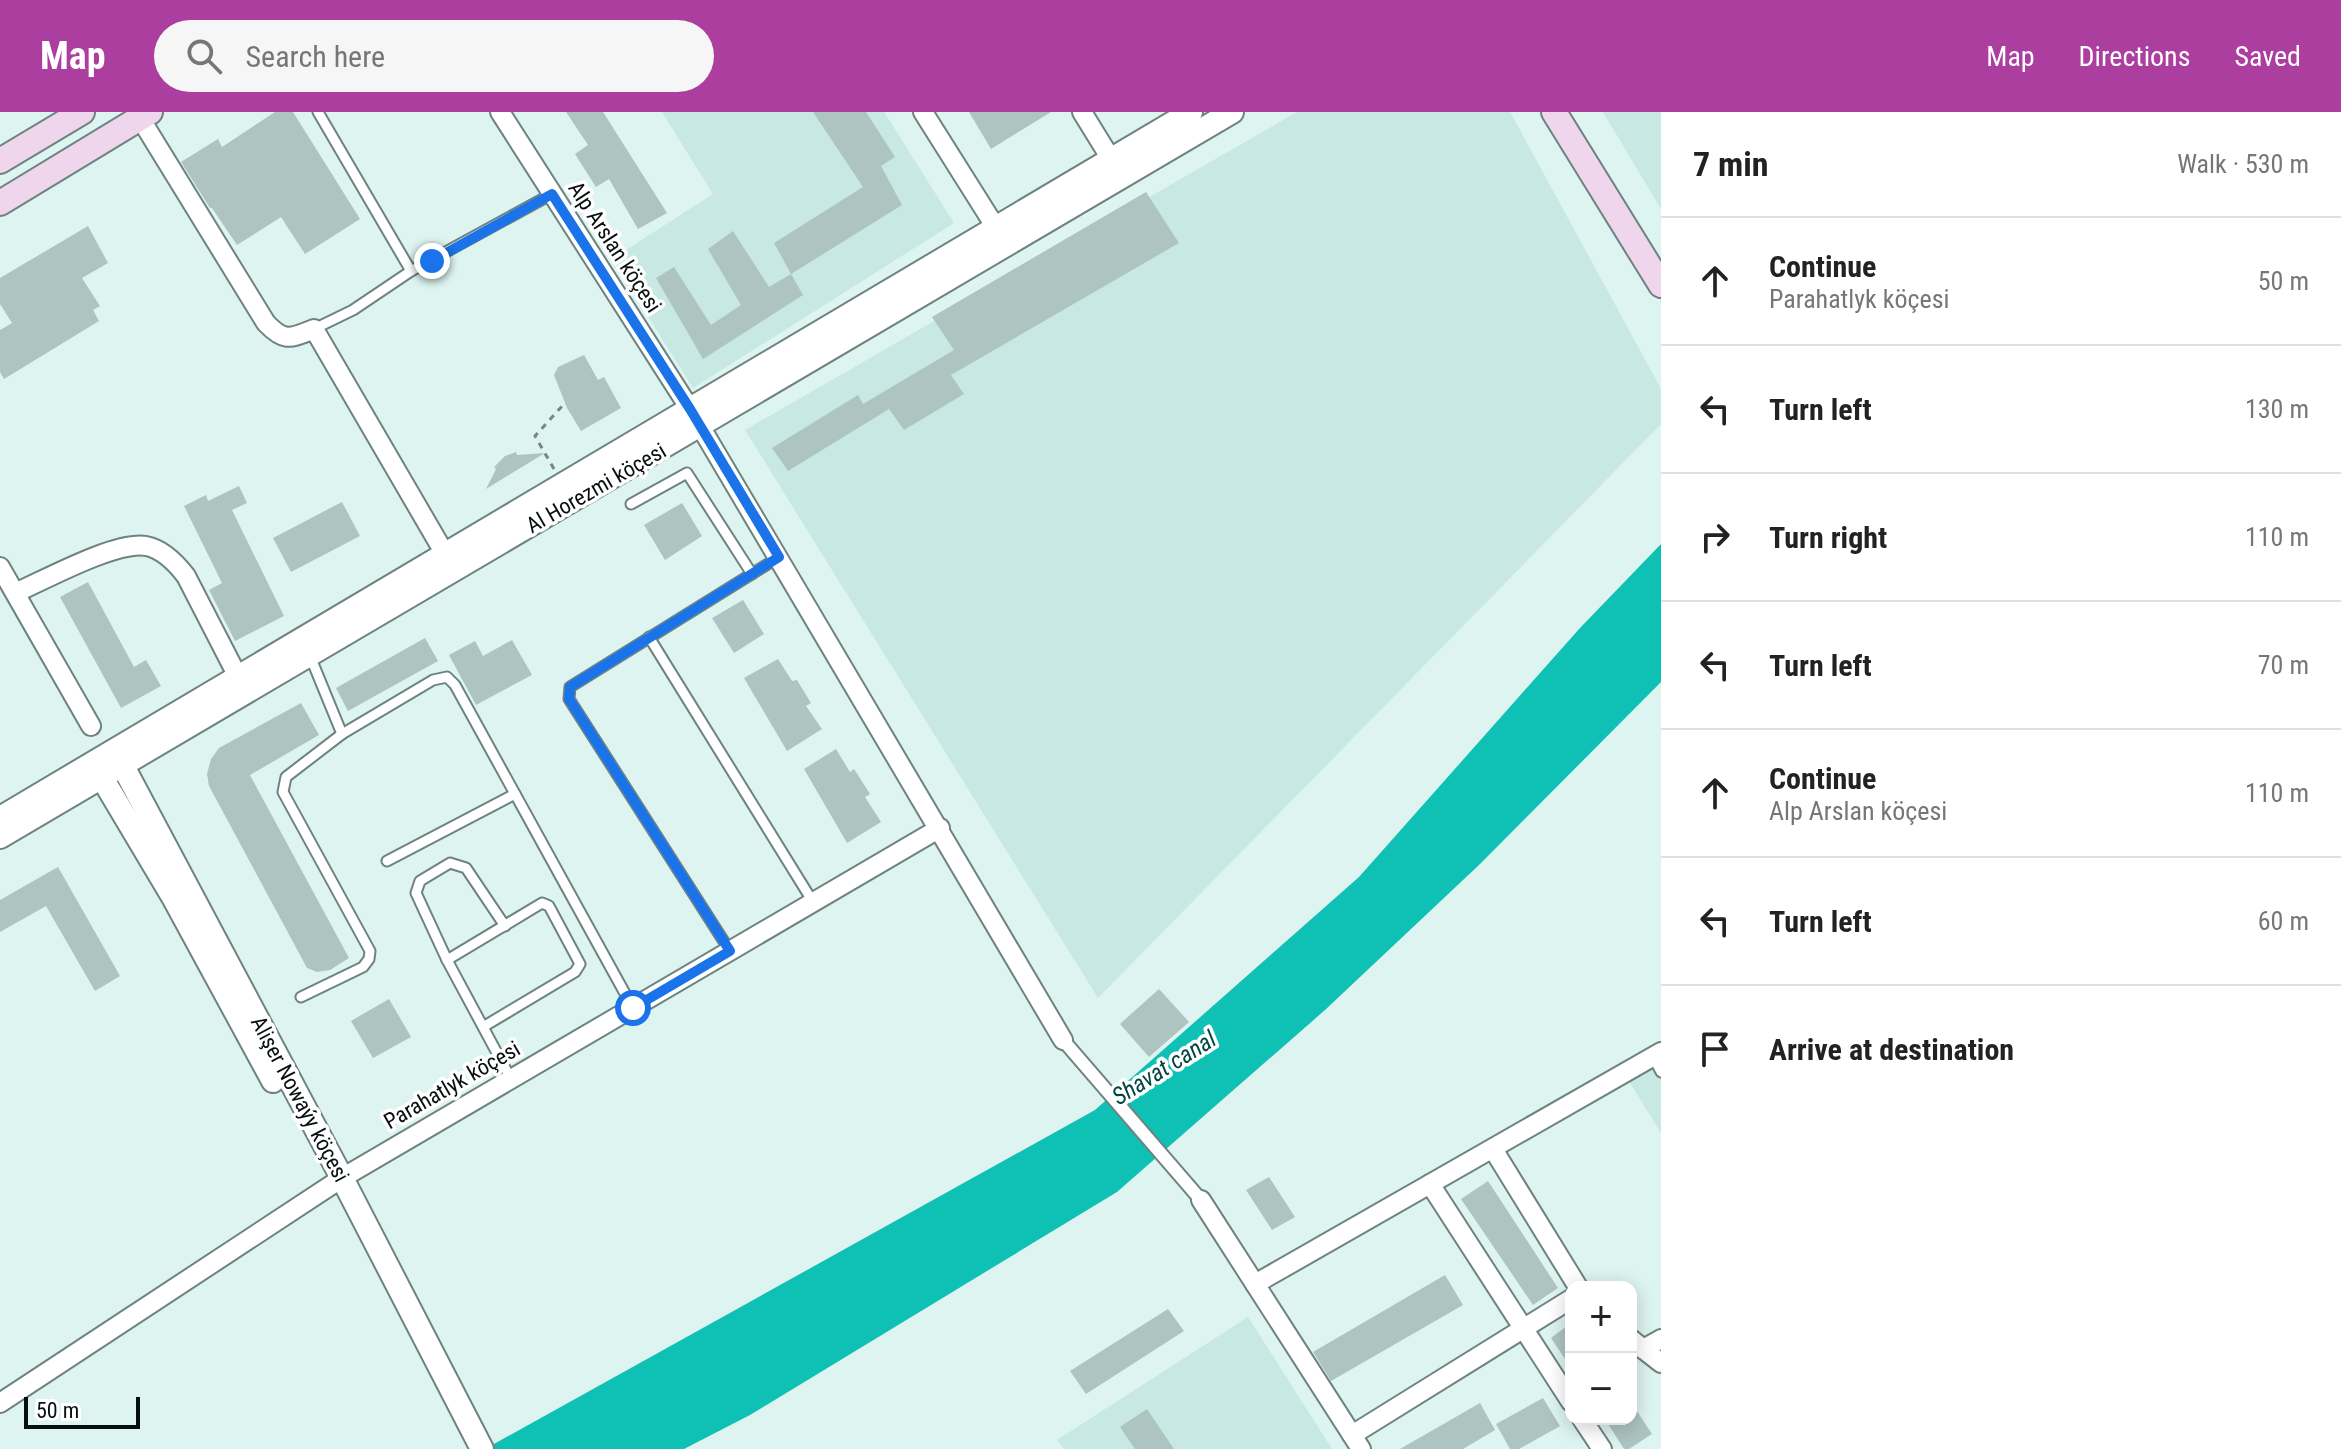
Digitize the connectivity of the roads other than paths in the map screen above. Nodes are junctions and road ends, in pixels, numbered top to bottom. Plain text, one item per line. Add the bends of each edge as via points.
1 (82, 112) edge
2 (318, 112) edge
3 (500, 112) edge
4 (923, 112) edge
5 (1082, 112) edge
6 (1191, 112) edge
7 (1232, 112) edge
8 (1554, 112) edge
9 (145, 115) edge
10 (1111, 159) junction
11 (0, 161) edge
12 (552, 194) junction
13 (0, 203) edge
14 (1001, 236) junction
15 (411, 271) junction
16 (1661, 285) edge
17 (314, 329) junction
18 (696, 417) junction
19 (631, 504) dead end
20 (445, 554) junction
21 (779, 557) junction
22 (0, 567) edge
23 (752, 574) junction
24 (15, 593) junction
25 (649, 637) junction
26 (310, 656) junction
27 (238, 677) junction
28 (91, 726) dead end
29 (342, 734) junction
30 (118, 758) junction
31 (98, 770) junction
32 (515, 794) junction
33 (0, 818) edge
34 (940, 828) junction
35 (0, 837) edge
36 (387, 861) dead end
37 (813, 902) junction
38 (505, 926) junction
39 (730, 951) junction
40 (447, 960) junction
41 (301, 997) dead end
42 (633, 1008) junction
43 (483, 1027) junction
44 (1063, 1040) joint
45 (1658, 1061) edge
46 (511, 1079) junction
47 (1493, 1149) junction
48 (336, 1181) junction
49 (1430, 1184) junction
50 (1201, 1200) joint
51 (1574, 1281) edge
52 (1255, 1284) junction
53 (1565, 1303) edge
54 (1523, 1330) junction
55 (1661, 1339) edge
56 (1637, 1344) edge
57 (1661, 1363) edge
58 (1565, 1393) edge
59 (0, 1403) edge
60 (1586, 1425) edge
61 (465, 1434) edge
62 (1356, 1442) edge
63 (482, 1449) edge
64 (1602, 1449) edge

1 - 11 main road
2 - 15 lane
3 - 12 street, Alp Arslan köçesi
4 - 14 street
5 - 10 street
6 - 10 street, Al Horezmi köçesi
7 - 14 street, Al Horezmi köçesi
8 - 16 main road
9 - 13 main road
9 - 17 street via 266,323 289,338
10 - 14 street, Al Horezmi köçesi
12 - 15 lane
12 - 18 street, Alp Arslan köçesi
14 - 18 street, Al Horezmi köçesi
15 - 17 lane
17 - 20 street
18 - 20 street, Al Horezmi köçesi
18 - 21 street, Alp Arslan köçesi
18 - 26 street, Al Horezmi köçesi
19 - 23 lane via 687,473
20 - 27 street, Al Horezmi köçesi
21 - 23 lane
21 - 34 street, Alp Arslan köçesi
22 - 24 street
23 - 25 lane
24 - 27 street via 105,553 133,546 158,550 186,576
24 - 28 street
25 - 37 lane
25 - 39 lane via 570,687 569,699
26 - 29 lane
26 - 30 street, Al Horezmi köçesi
27 - 30 street, Al Horezmi köçesi
29 - 32 lane via 433,680 447,677
29 - 41 lane via 286,777 283,792 370,951 369,959 363,967
30 - 31 street, Al Horezmi köçesi
30 - 48 street, Alişer Nowaýy köçesi
31 - 33 street, Al Horezmi köçesi
31 - 35 street, Al Horezmi köçesi
31 - 48 street, Alişer Nowaýy köçesi
32 - 36 lane
32 - 42 lane
34 - 37 street, Parahatlyk köçesi
34 - 44 street, Alp Arslan köçesi
37 - 39 street, Parahatlyk köçesi
38 - 40 lane
38 - 40 lane via 466,868 450,863 420,881 416,893
38 - 43 lane via 542,903 549,906 580,964
39 - 42 street, Parahatlyk köçesi
40 - 43 lane
42 - 46 street, Parahatlyk köçesi
43 - 46 lane
44 - 50 street
45 - 47 street
46 - 48 street, Parahatlyk köçesi
47 - 49 street
47 - 51 street
48 - 59 street, Parahatlyk köçesi
48 - 61 street, Alişer Nowaýy köçesi
49 - 52 street
49 - 54 street
50 - 52 street
52 - 62 street
53 - 54 street
54 - 58 street
54 - 62 street
55 - 56 street
56 - 57 street
60 - 64 street
61 - 63 street, Alişer Nowaýy köçesi

